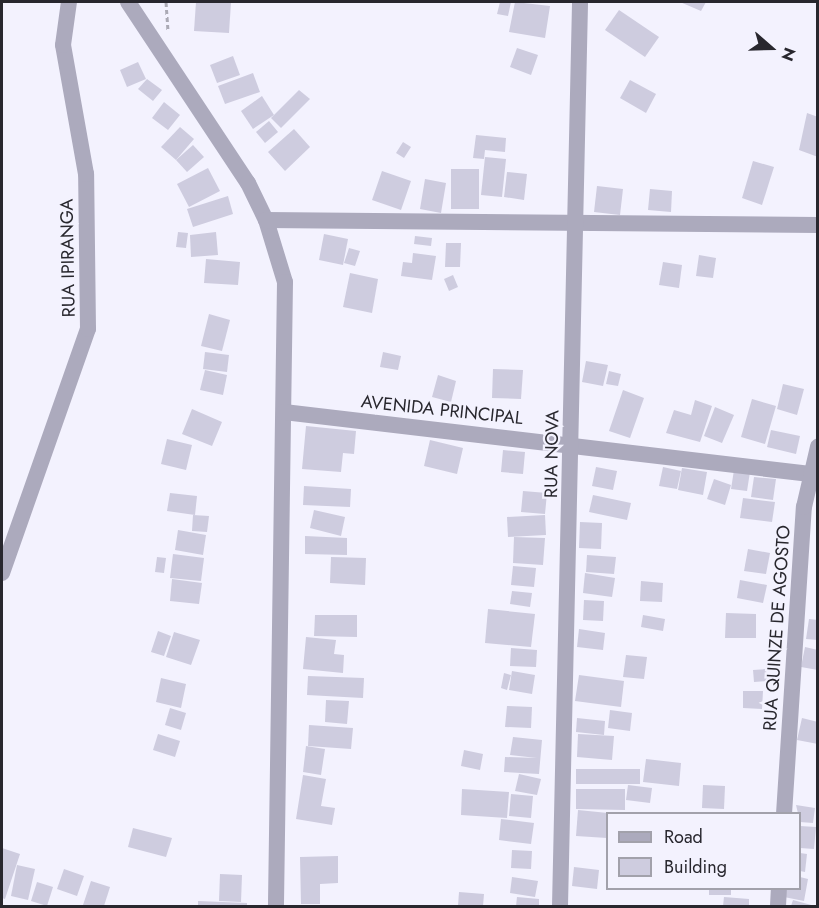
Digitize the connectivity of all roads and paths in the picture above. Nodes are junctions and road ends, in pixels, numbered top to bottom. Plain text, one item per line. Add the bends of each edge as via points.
1 (69, 2) edge
2 (128, 2) edge
3 (580, 2) edge
4 (266, 220) junction
5 (575, 222) junction
6 (818, 225) edge
7 (284, 412) junction
8 (571, 444) junction
9 (818, 447) edge
10 (810, 474) junction
11 (2, 573) edge
12 (784, 812) edge
13 (779, 890) edge
14 (276, 906) edge
15 (560, 906) edge
16 (778, 906) edge

1 - 11 street, RUA IPIRANGA via 63,45 86,174 88,329
2 - 4 street via 248,183
3 - 5 street, RUA NOVA
4 - 5 street
4 - 7 street via 285,282
5 - 6 street
5 - 8 street, RUA NOVA
7 - 8 street, AVENIDA PRINCIPAL
7 - 14 street
8 - 10 street, AVENIDA PRINCIPAL
8 - 15 street, RUA NOVA
9 - 10 street, RUA QUINZE DE AGOSTO
10 - 12 street, RUA QUINZE DE AGOSTO via 798,572
13 - 16 street

